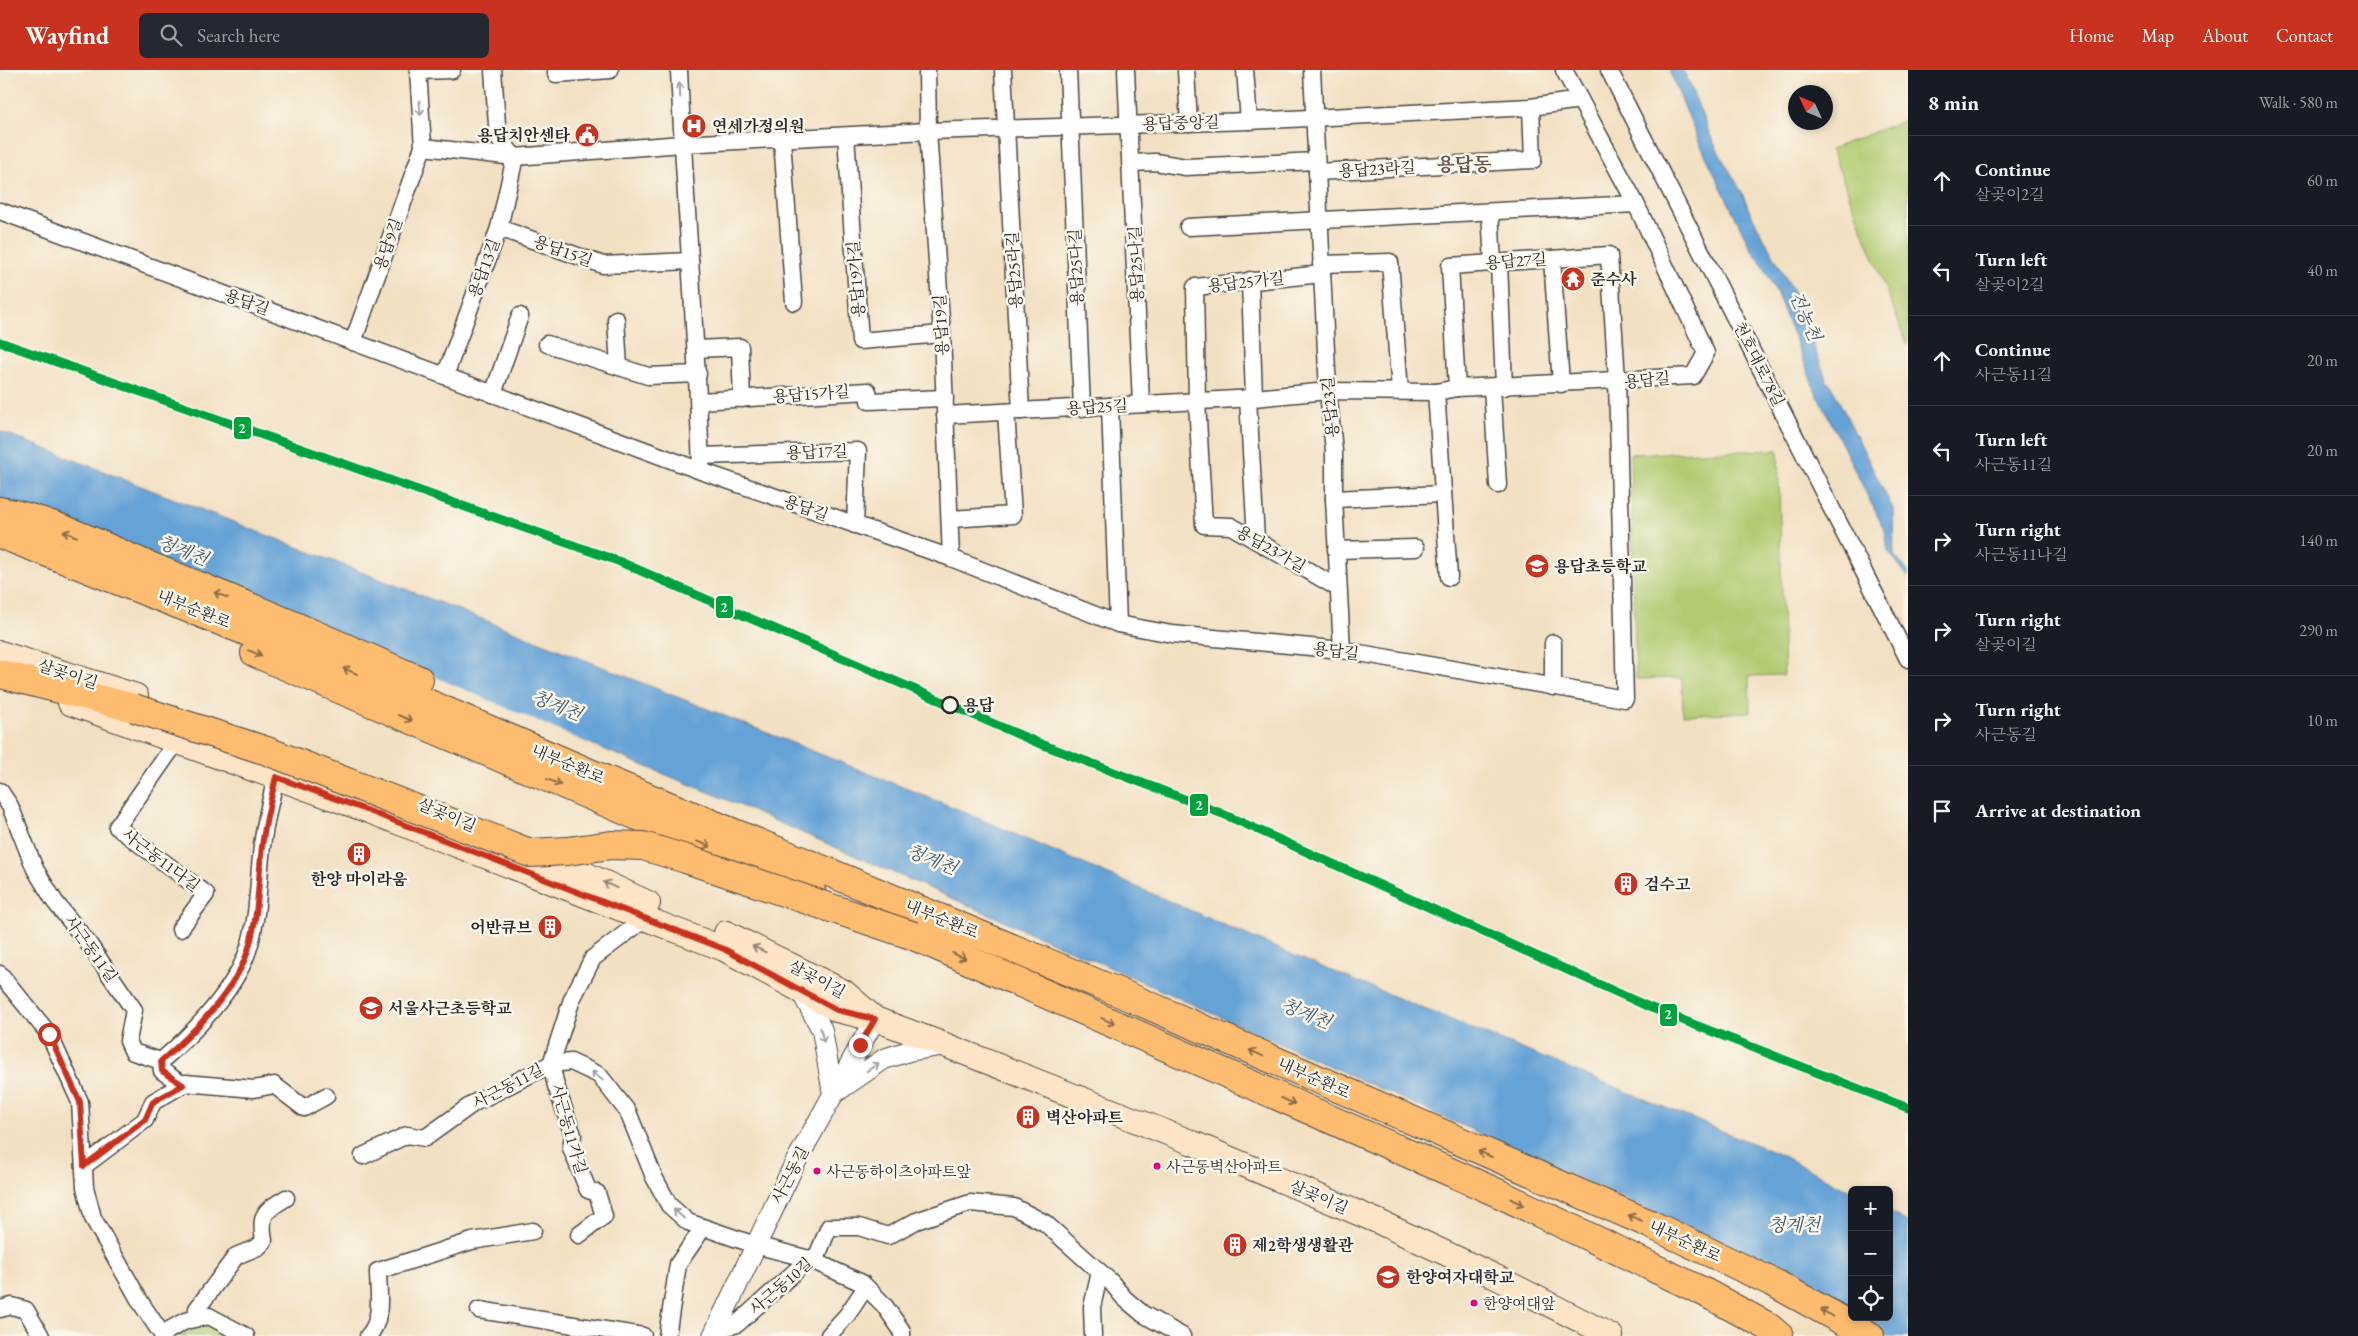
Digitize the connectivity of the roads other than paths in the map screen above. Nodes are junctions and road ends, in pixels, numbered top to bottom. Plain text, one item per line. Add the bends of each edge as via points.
1 (452, 70) edge
2 (493, 70) edge
3 (556, 70) edge
4 (610, 70) edge
5 (679, 70) edge
6 (927, 70) edge
7 (1003, 70) edge
8 (1068, 70) edge
9 (1126, 70) edge
10 (1186, 70) edge
11 (1245, 70) edge
12 (1312, 70) edge
13 (1564, 70) edge
14 (1609, 70) edge
15 (418, 71) edge
16 (1580, 100) junction
17 (1531, 107) junction
18 (1314, 117) junction
19 (1249, 121) junction
20 (1190, 123) junction
21 (1130, 124) junction
22 (1070, 126) junction
23 (1006, 128) junction
24 (928, 131) junction
25 (846, 136) junction
26 (782, 140) junction
27 (682, 144) junction
28 (423, 147) junction
29 (516, 157) junction
30 (1131, 163) junction
31 (1316, 167) junction
32 (1636, 204) junction
33 (0, 211) edge
34 (1490, 212) junction
35 (1319, 219) junction
36 (1188, 227) dead end
37 (499, 228) junction
38 (1552, 259) junction
39 (690, 261) junction
40 (1496, 263) junction
41 (1322, 269) junction
42 (1250, 280) junction
43 (794, 302) dead end
44 (520, 316) dead end
45 (616, 319) dead end
46 (942, 334) junction
47 (353, 342) junction
48 (547, 344) dead end
49 (696, 349) junction
50 (619, 366) junction
51 (698, 374) junction
52 (445, 376) junction
53 (1617, 380) junction
54 (1560, 384) junction
55 (1498, 387) junction
56 (1457, 388) junction
57 (1328, 391) junction
58 (1400, 391) junction
59 (1436, 392) junction
60 (493, 394) junction
61 (944, 398) junction
62 (1251, 398) junction
63 (742, 399) junction
64 (1197, 401) junction
65 (700, 402) junction
66 (1142, 404) junction
67 (1110, 406) junction
68 (1082, 408) junction
69 (1014, 412) junction
70 (945, 415) junction
71 (701, 463) junction
72 (1498, 485) dead end
73 (1443, 494) junction
74 (1334, 499) junction
75 (0, 511) edge
76 (950, 519) junction
77 (856, 525) junction
78 (0, 534) edge
79 (1256, 540) junction
80 (0, 548) edge
81 (1416, 548) dead end
82 (1336, 550) junction
83 (951, 558) junction
84 (1449, 577) dead end
85 (1338, 588) junction
86 (1118, 624) junction
87 (1553, 643) dead end
88 (1342, 650) junction
89 (0, 652) edge
90 (1908, 659) edge
91 (0, 674) edge
92 (0, 678) edge
93 (1553, 688) junction
94 (177, 741) junction
95 (326, 764) junction
96 (276, 777) junction
97 (604, 779) junction
98 (0, 792) edge
99 (436, 810) junction
100 (427, 833) junction
101 (646, 918) junction
102 (180, 929) dead end
103 (914, 936) junction
104 (0, 974) edge
105 (801, 991) junction
106 (875, 1019) junction
107 (945, 1045) junction
108 (161, 1061) junction
109 (551, 1064) junction
110 (183, 1085) junction
111 (833, 1094) junction
112 (326, 1096) dead end
113 (363, 1156) dead end
114 (84, 1166) junction
115 (286, 1198) dead end
116 (704, 1228) junction
117 (533, 1231) dead end
118 (579, 1235) dead end
119 (755, 1245) junction
120 (1456, 1257) junction
121 (809, 1259) junction
122 (1105, 1277) junction
123 (866, 1287) junction
124 (0, 1309) edge
125 (480, 1310) dead end
126 (196, 1317) junction
127 (714, 1333) edge
128 (163, 1335) edge
129 (829, 1335) dead end
130 (41, 1336) edge
131 (246, 1336) edge
132 (368, 1336) edge
133 (643, 1336) edge
134 (667, 1336) edge
135 (902, 1336) edge
136 (1093, 1336) edge
137 (1182, 1336) edge
138 (1611, 1336) edge
139 (1628, 1336) edge
140 (1779, 1336) edge
141 (1870, 1336) edge

1 - 15 street
2 - 29 street via 498,138
3 - 4 street via 556,74
27 -> 5 street
6 - 24 street, 용답19길
7 - 23 street, 용답25라길
8 - 22 street, 용답25다길
9 - 21 street, 용답25나길
10 - 20 street
11 - 19 street
12 - 18 street, 용답23길
13 - 16 street, 용답길
14 - 90 street, 천호대로78길
15 -> 28 street
16 - 17 street, 용답중앙길
16 - 32 street, 용답길
17 - 18 street, 용답중앙길
17 - 31 street, 용답23라길 via 1533,160
18 - 19 street, 용답중앙길
18 - 31 street, 용답23길
19 - 20 street, 용답중앙길
20 - 21 street, 용답중앙길
21 - 22 street, 용답중앙길
21 - 30 street, 용답25나길
22 - 23 street, 용답중앙길
22 - 68 street, 용답25다길
23 - 24 street, 용답중앙길
23 - 69 street, 용답25라길
24 - 25 street, 용답중앙길
24 - 46 street, 용답19길
25 - 26 street, 용답중앙길
25 - 46 street, 용답19가길 via 860,341
26 - 27 street, 용답중앙길
26 - 43 street
27 - 29 street, 용답중앙길
27 - 39 street
28 - 29 street, 용답중앙길
28 - 47 street, 용답9길
29 - 37 street, 용답13길
30 - 31 street via 1155,162 1186,167
30 - 66 street, 용답25나길
31 - 35 street, 용답23길
32 - 34 street
32 - 53 street, 용답길 via 1706,353 1693,376
33 - 47 street, 용답길
34 - 35 street
34 - 40 street
35 - 36 street
35 - 41 street, 용답23길
37 - 39 street, 용답15길 via 603,265
37 - 52 street, 용답13길
38 - 40 street, 용답27길
38 - 53 street, 용답27길 via 1609,255
38 - 54 street
39 - 49 street
40 - 55 street
40 - 56 street, 용답27길 via 1450,266
41 - 42 street, 용답25가길
41 - 57 street, 용답23길
41 - 58 street via 1390,262
42 - 62 street
42 - 64 street, 용답25가길 via 1195,287
44 - 60 street
45 - 50 street
46 - 61 street, 용답19길
47 - 52 street, 용답길
48 - 50 street
49 - 51 street
49 - 63 street via 740,347
50 - 51 street via 648,376
51 - 65 street
52 - 60 street, 용답길
53 - 54 street, 용답25길
53 - 93 street, 용답길 via 1625,699
54 - 55 street, 용답25길
55 - 56 street, 용답25길
55 - 72 street
56 - 59 street, 용답25길
57 - 58 street, 용답25길
57 - 62 street, 용답25길
57 - 74 street, 용답23길 via 1334,451
58 - 59 street, 용답25길
59 - 73 street
60 - 71 street, 용답길
61 - 63 street, 용답15가길 via 869,401 868,391
61 - 70 street, 용답19길
62 - 64 street, 용답25길
62 - 79 street
63 - 65 street, 용답15가길
64 - 66 street, 용답25길
64 - 79 street, 용답23가길 via 1204,525 1231,526
65 - 71 street
66 - 67 street, 용답25길
67 - 68 street, 용답25길
67 - 86 street
68 - 69 street, 용답25길
69 - 70 street, 용답25길
69 - 76 street via 1013,515
70 - 76 street, 용답19길
71 - 77 street, 용답길
71 - 77 street, 용답17길 via 858,451
73 - 74 street
73 - 84 street
74 - 82 street, 용답23길
97 -> 75 highway via 542,735 464,700 246,605 27,517
76 - 83 street, 용답19길
77 - 83 street, 용답길
97 -> 78 highway, 내부순환로 via 337,666
79 - 85 street, 용답23가길
80 -> 103 highway, 내부순환로, bridge via 190,625
81 - 82 street
82 - 85 street, 용답23길
83 - 86 street, 용답길
85 - 88 street, 용답23길
86 - 88 street, 용답길 via 1172,634
87 - 93 street
88 - 93 street, 용답길
89 - 95 main road, 살곶이길 via 263,737
91 - 103 highway, bridge via 134,708 267,751 530,853 611,845 643,846
92 - 94 main road, 살곶이길
94 - 96 main road, 살곶이길
94 - 102 street, 사근동11다길 via 117,827 206,894
95 - 96 main road via 290,764 282,768
95 - 99 main road, 살곶이길
96 - 100 main road, 살곶이길
96 - 108 street via 261,855 258,907 249,948 228,988 186,1040
141 -> 97 highway, 내부순환로 via 1776,1284 1650,1224 1118,992
98 - 108 street, 사근동11길 via 10,806 35,869 134,1010 128,1041 133,1052
99 - 100 main road via 443,823
106 -> 99 main road, 살곶이길 via 844,992 730,935 648,903
100 - 101 main road, 살곶이길
101 - 105 main road, 살곶이길 via 724,949
101 - 109 street via 594,958 572,999
103 -> 140 highway, 내부순환로 via 1498,1193 1704,1292 1767,1326
104 - 114 street via 49,1034 80,1102
105 - 106 main road, 살곶이길 via 837,1010
105 -> 111 street via 822,1030
106 - 107 main road, 살곶이길
106 - 111 street, 사근동길
111 -> 107 street via 884,1060 909,1051
107 - 120 main road, 살곶이길 via 1193,1143
108 - 110 street via 162,1071
109 - 113 street, 사근동11길 via 474,1103 425,1138 407,1135
116 -> 109 street, 사근동11길 via 688,1222 669,1205 628,1112 599,1075 571,1062
109 - 118 street, 사근동11가길 via 574,1135 571,1148 588,1190 597,1193 604,1216
110 - 112 street via 254,1089 274,1085 304,1108
110 - 114 street via 153,1102 145,1120
111 - 119 street, 사근동길
114 - 128 street via 85,1187 95,1222 141,1304
115 - 126 street via 265,1211 261,1223 264,1241 236,1256 196,1309
116 - 119 street, 사근동11길
116 - 134 street via 678,1264
117 - 132 street via 472,1241 378,1271 379,1311 374,1330
119 - 121 street, 사근동11길
119 - 127 street, 사근동길
120 - 138 main road, 살곶이길
120 - 139 main road, 살곶이길 via 1493,1267
121 - 122 street, 사근동10길 via 817,1256 829,1227 859,1227 888,1236 916,1221 970,1203 1014,1207 1045,1223
121 - 123 street, 사근동11길
121 - 127 street, 사근동10길 via 737,1324
122 - 136 street via 1092,1308
122 - 137 street, 사근동10길 via 1144,1314
123 - 129 street
123 - 135 street, 사근동11길 via 884,1305 902,1331
124 - 130 street via 12,1306 26,1310
125 - 133 street
126 - 128 street
126 - 131 street via 209,1316

